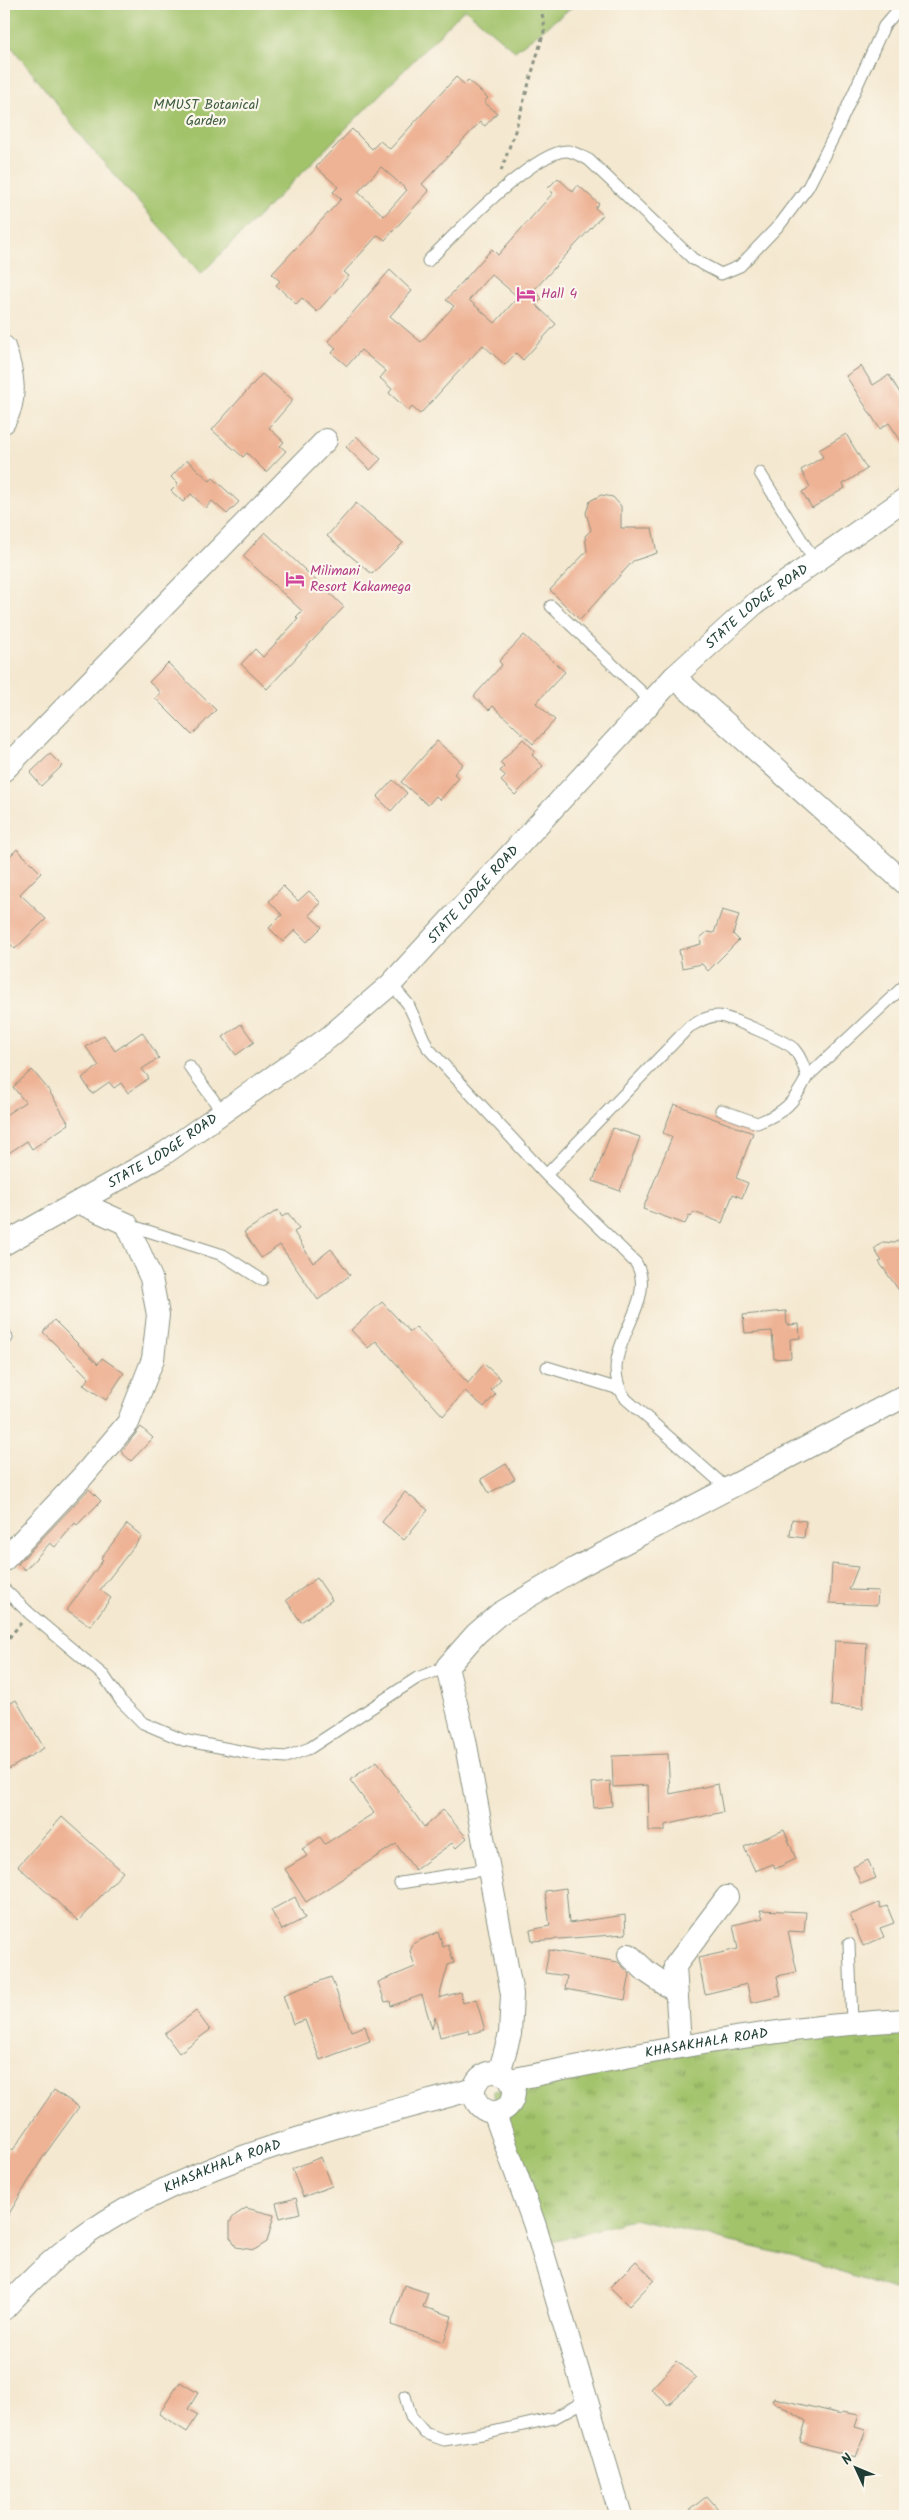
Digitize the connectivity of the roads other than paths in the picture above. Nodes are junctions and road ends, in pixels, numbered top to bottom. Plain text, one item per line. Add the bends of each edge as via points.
1 (903, 4) edge
2 (428, 261) dead end
3 (4, 347) edge
4 (4, 422) edge
5 (326, 440) dead end
6 (760, 474) dead end
7 (905, 499) edge
8 (814, 560) junction
9 (551, 606) dead end
10 (674, 677) junction
11 (652, 702) junction
12 (4, 770) edge
13 (905, 883) edge
14 (391, 984) junction
15 (905, 985) edge
16 (189, 1066) dead end
17 (807, 1077) junction
18 (721, 1110) dead end
19 (223, 1113) junction
20 (546, 1174) junction
21 (80, 1203) junction
22 (127, 1224) junction
23 (4, 1244) edge
24 (262, 1280) dead end
25 (547, 1367) dead end
26 (619, 1389) junction
27 (905, 1396) edge
28 (729, 1490) junction
29 (4, 1560) edge
30 (4, 1589) edge
31 (447, 1667) junction
32 (489, 1868) junction
33 (400, 1882) dead end
34 (727, 1897) dead end
35 (849, 1944) dead end
36 (629, 1955) dead end
37 (675, 1991) junction
38 (905, 2020) edge
39 (852, 2022) junction
40 (680, 2045) junction
41 (504, 2076) junction
42 (474, 2089) junction
43 (494, 2112) junction
44 (4, 2309) edge
45 (405, 2396) dead end
46 (586, 2402) junction
47 (621, 2516) edge

1 - 2 lane via 884,26 808,187 781,223 740,266 721,274 693,259 589,160 568,151 552,154 491,197
3 - 4 street via 14,386 12,404
5 - 12 street
6 - 8 lane
7 - 8 street, STATE LODGE ROAD
8 - 10 street, STATE LODGE ROAD via 752,605
9 - 11 lane
10 - 11 street, STATE LODGE ROAD
10 - 13 street
11 - 14 street, STATE LODGE ROAD
14 - 19 street, STATE LODGE ROAD via 328,1038
14 - 20 lane via 408,1004 428,1048
15 - 17 lane
16 - 19 lane
17 - 18 lane via 785,1110 757,1123
17 - 20 lane via 793,1047 733,1020 718,1016 703,1019 689,1027
19 - 21 street, STATE LODGE ROAD via 165,1153
20 - 26 lane via 636,1263 642,1275 639,1298 615,1361
21 - 22 street
21 - 23 street, STATE LODGE ROAD
22 - 24 lane via 223,1255
22 - 29 street via 151,1278 158,1315 153,1359 128,1422 83,1476
25 - 26 lane
26 - 28 lane via 626,1399
27 - 28 street
28 - 31 street via 576,1568 499,1614
30 - 31 lane via 104,1676 121,1701 143,1723 183,1740 260,1755 286,1757 310,1748 417,1678
31 - 32 street via 466,1740
32 - 33 lane
32 - 41 street via 512,1994
34 - 37 street via 675,1966
35 - 39 lane
36 - 37 street
37 - 40 street
38 - 39 street, KHASAKHALA ROAD
39 - 40 street, KHASAKHALA ROAD
40 - 41 street, KHASAKHALA ROAD
41 - 42 street via 486,2074
41 - 43 street via 513,2086 513,2098 506,2109
42 - 43 street via 476,2103 487,2112
42 - 44 street, KHASAKHALA ROAD via 320,2132 170,2187 121,2212 73,2244 33,2278
43 - 46 street via 534,2226
45 - 46 lane via 411,2417 425,2433 444,2440 554,2418
46 - 47 street

